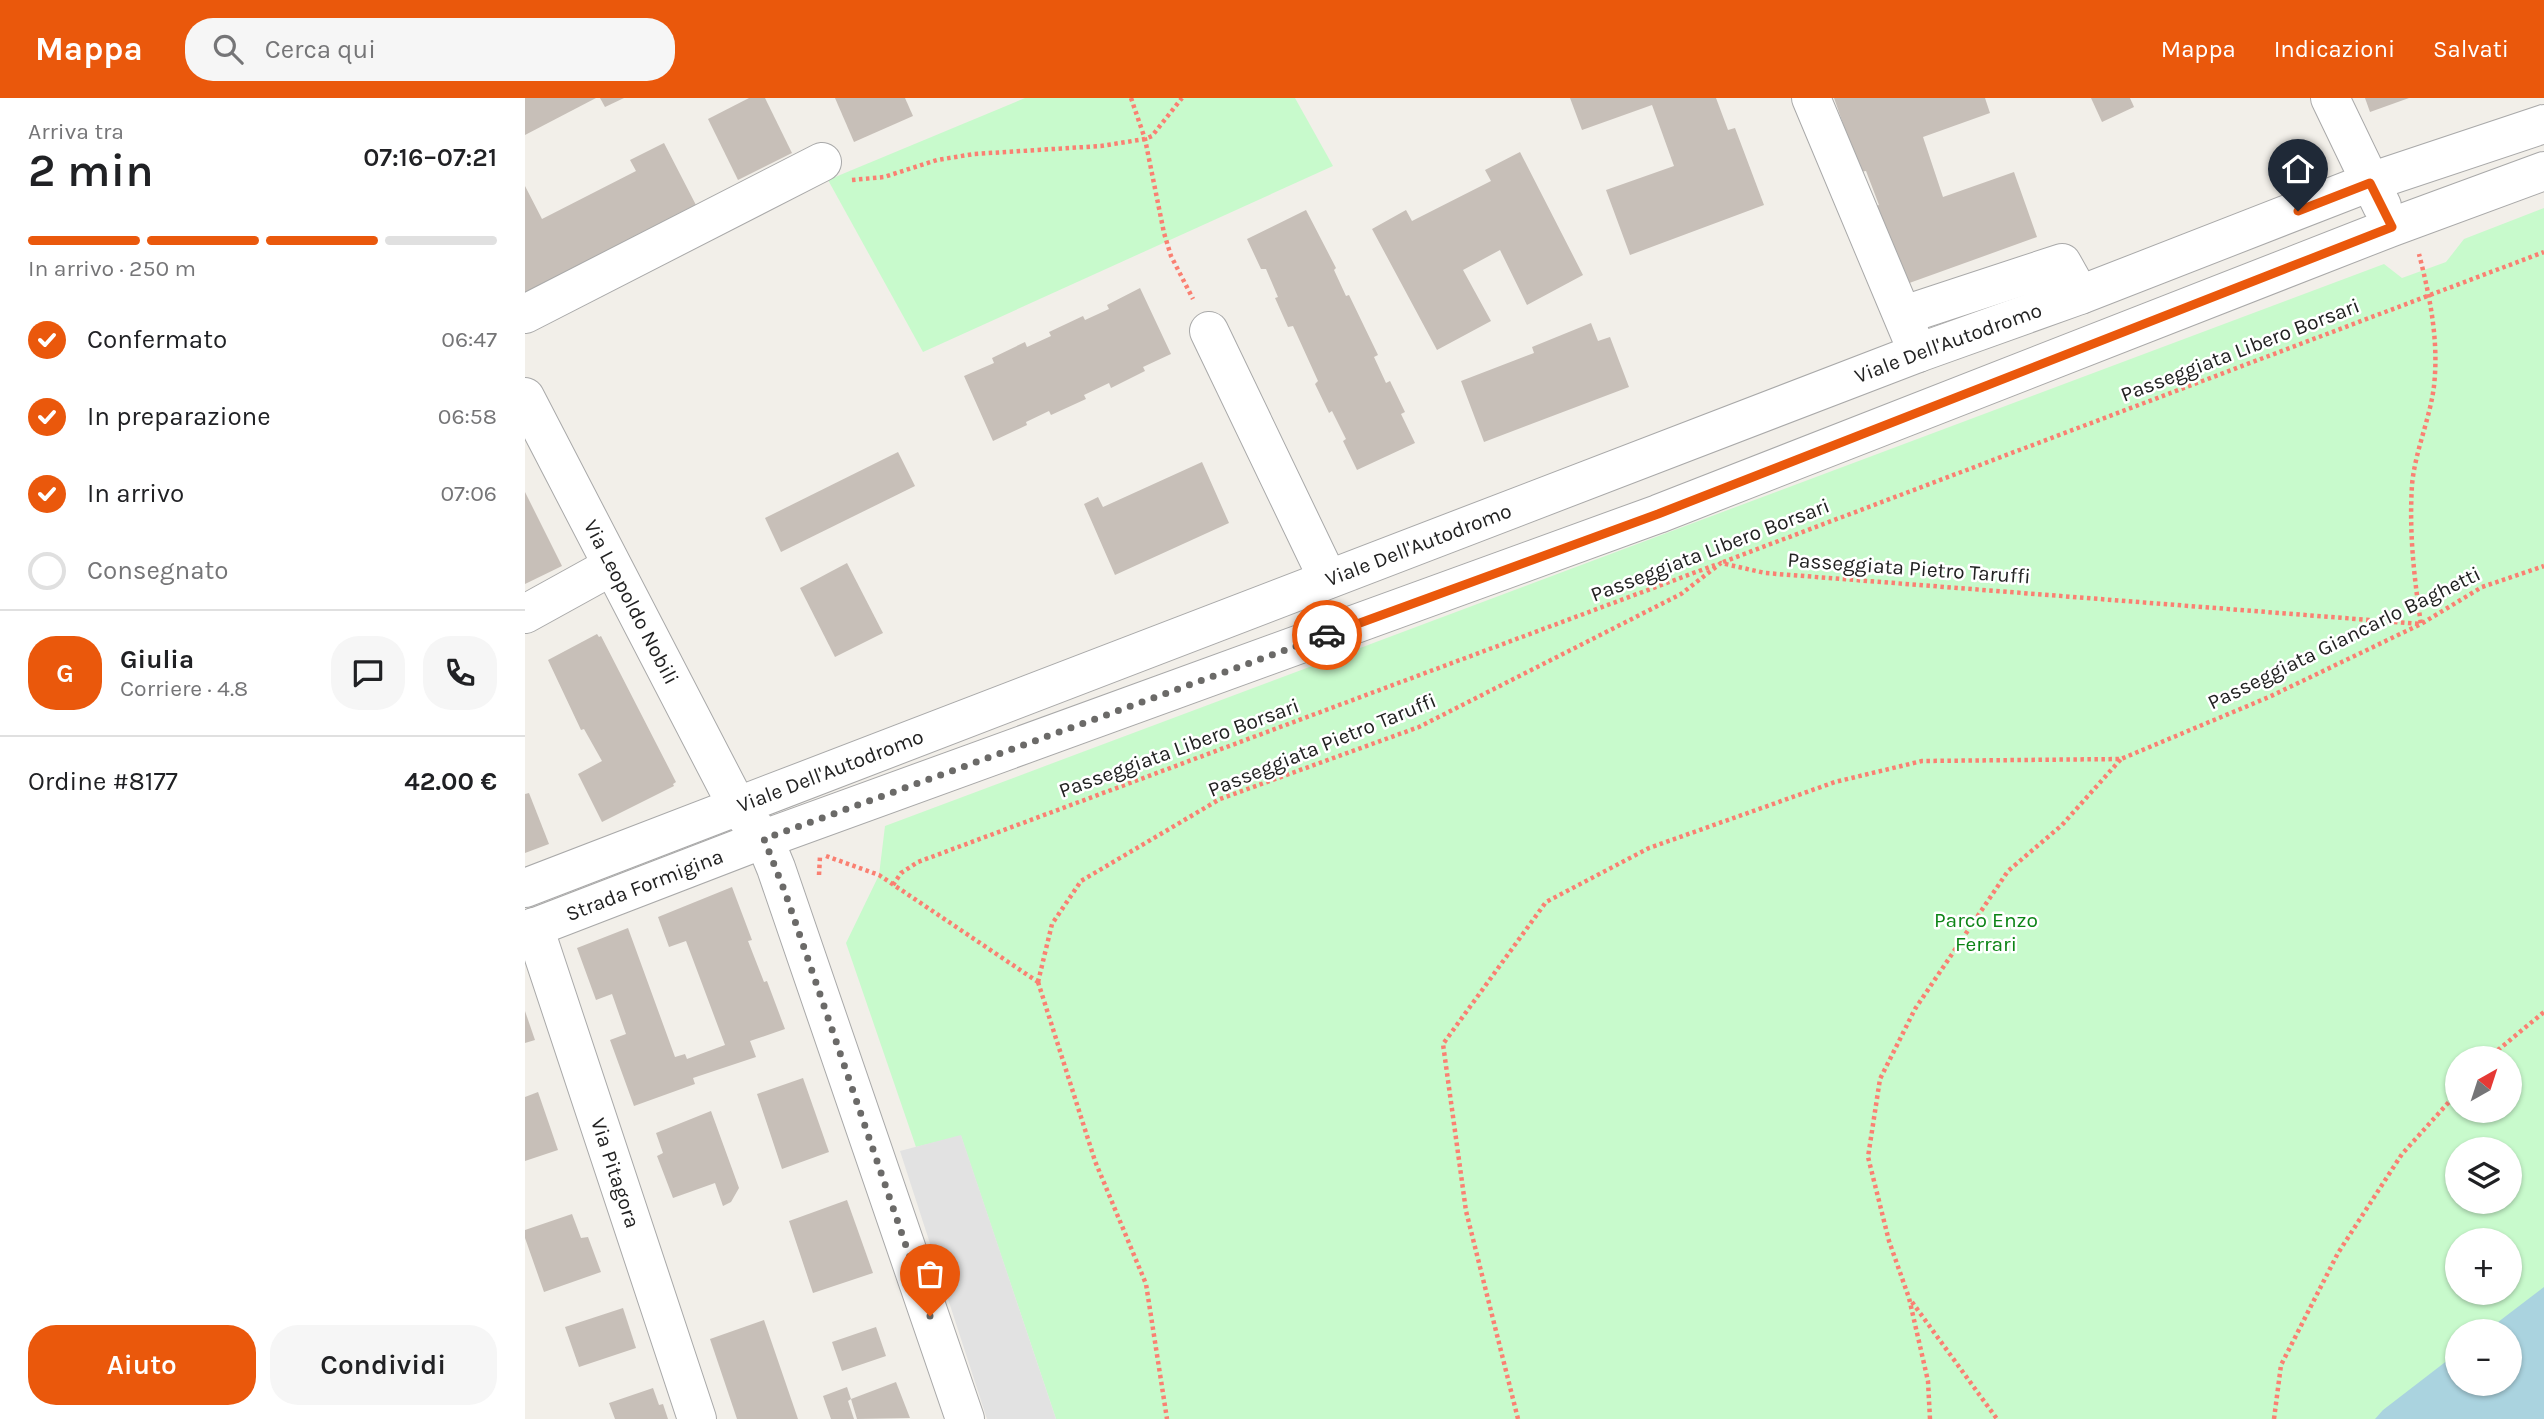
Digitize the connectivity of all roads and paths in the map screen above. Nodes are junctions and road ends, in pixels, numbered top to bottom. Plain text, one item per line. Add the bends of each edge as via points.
1 (1131, 98) edge
2 (1182, 98) edge
3 (1811, 98) edge
4 (2330, 98) edge
5 (2544, 124) edge
6 (1145, 139) junction
7 (822, 162) joint
8 (2544, 171) edge
9 (2370, 183) junction
10 (2400, 224) junction
11 (2544, 252) edge
12 (2080, 295) junction
13 (2430, 295) junction
14 (525, 314) edge
15 (1904, 315) junction
16 (1209, 331) joint
17 (1918, 353) junction
18 (525, 397) edge
19 (1721, 563) junction
20 (612, 566) junction
21 (2544, 566) edge
22 (1328, 579) junction
23 (525, 614) edge
24 (2421, 624) junction
25 (2121, 759) junction
26 (737, 806) junction
27 (764, 839) junction
28 (828, 846) dead end
29 (820, 853) junction
30 (820, 881) dead end
31 (893, 885) junction
32 (525, 888) edge
33 (530, 929) edge
34 (1038, 982) junction
35 (2544, 1012) edge
36 (2503, 1046) edge
37 (2445, 1106) edge
38 (1909, 1298) junction
39 (698, 1419) edge
40 (965, 1419) edge
41 (1167, 1419) edge
42 (1518, 1419) edge
43 (1930, 1419) edge
44 (1997, 1419) edge
45 (2274, 1419) edge

1 - 6 path
2 - 6 path
3 - 15 street
4 - 9 street
5 - 9 street, Viale Dell'Autodromo
6 - 7 path via 974,154 861,181 835,174
6 - 16 path via 1171,256
7 - 14 street
8 - 10 street, Viale Dell'Autodromo
9 - 10 street
9 - 12 street, Viale Dell'Autodromo
10 - 13 path
10 - 27 street, Viale Dell'Autodromo via 1658,514
11 - 13 path, Passeggiata Libero Borsari
12 - 15 street via 2062,263
12 - 17 street, Viale Dell'Autodromo
13 - 19 path, Passeggiata Libero Borsari
13 - 24 path via 2434,387 2412,481 2410,527
15 - 17 street
16 - 22 street
17 - 22 street, Viale Dell'Autodromo
18 - 20 street, Via Leopoldo Nobili
19 - 24 path, Passeggiata Pietro Taruffi via 1765,573
19 - 31 path, Passeggiata Libero Borsari via 918,862
19 - 34 path, Passeggiata Pietro Taruffi via 1681,594 1431,721 1220,799 1081,881 1052,924
20 - 23 street
20 - 26 street, Via Leopoldo Nobili
21 - 24 path, Passeggiata Giancarlo Baghetti via 2482,587
22 - 26 street, Viale Dell'Autodromo
24 - 25 path, Passeggiata Giancarlo Baghetti via 2269,697
25 - 38 path via 2062,825 2008,871 1915,1009 1880,1079 1868,1157
25 - 42 path via 1923,761 1835,782 1649,848 1546,902 1443,1044 1466,1211
26 - 27 street, Viale Dell'Autodromo
26 - 32 street, Strada Formigina
27 - 33 street, Strada Formigina
27 - 40 street
28 - 29 path
29 - 30 path
29 - 31 path via 879,875
31 - 34 path
33 - 39 street, Via Pitagora
34 - 41 path via 1095,1161 1146,1284
35 - 36 path
37 - 45 path via 2402,1154 2338,1253 2281,1365
38 - 43 path via 1928,1381
38 - 44 path

